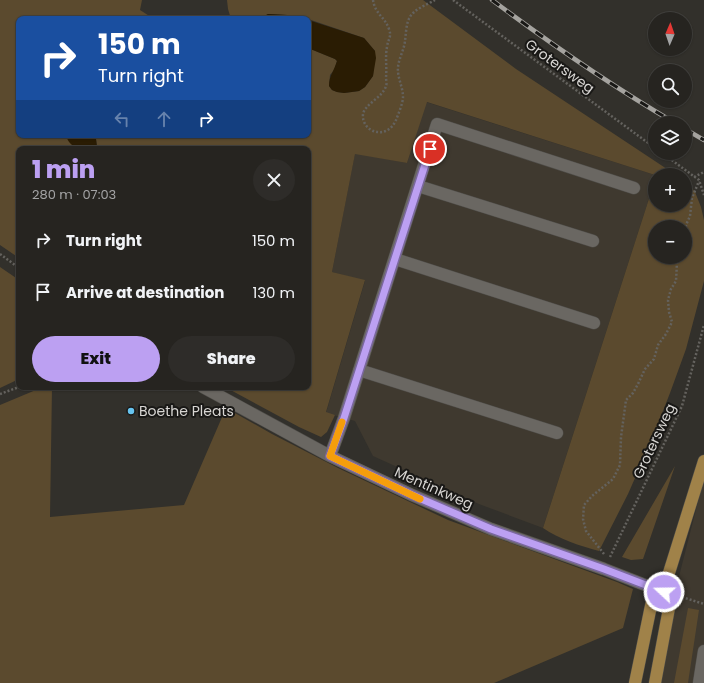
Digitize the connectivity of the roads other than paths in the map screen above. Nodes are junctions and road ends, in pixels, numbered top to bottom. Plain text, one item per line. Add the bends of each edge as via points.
1 (418, 186) junction
2 (634, 188) dead end
3 (593, 241) dead end
4 (395, 259) junction
5 (594, 323) dead end
6 (359, 370) junction
7 (209, 390) edge
8 (557, 433) dead end
9 (330, 456) junction
10 (704, 461) edge
11 (664, 592) junction
12 (704, 651) edge
13 (635, 683) edge
14 (655, 683) edge
15 (699, 683) edge

1 - 2 street via 437,124
1 - 3 street
1 - 4 street
4 - 5 street
4 - 6 street
6 - 8 street
6 - 9 street
7 - 9 street, Mentinkweg
9 - 11 street, Mentinkweg via 491,529
10 - 11 main road
11 - 13 main road via 652,601
11 - 14 main road via 670,603
12 - 15 street

